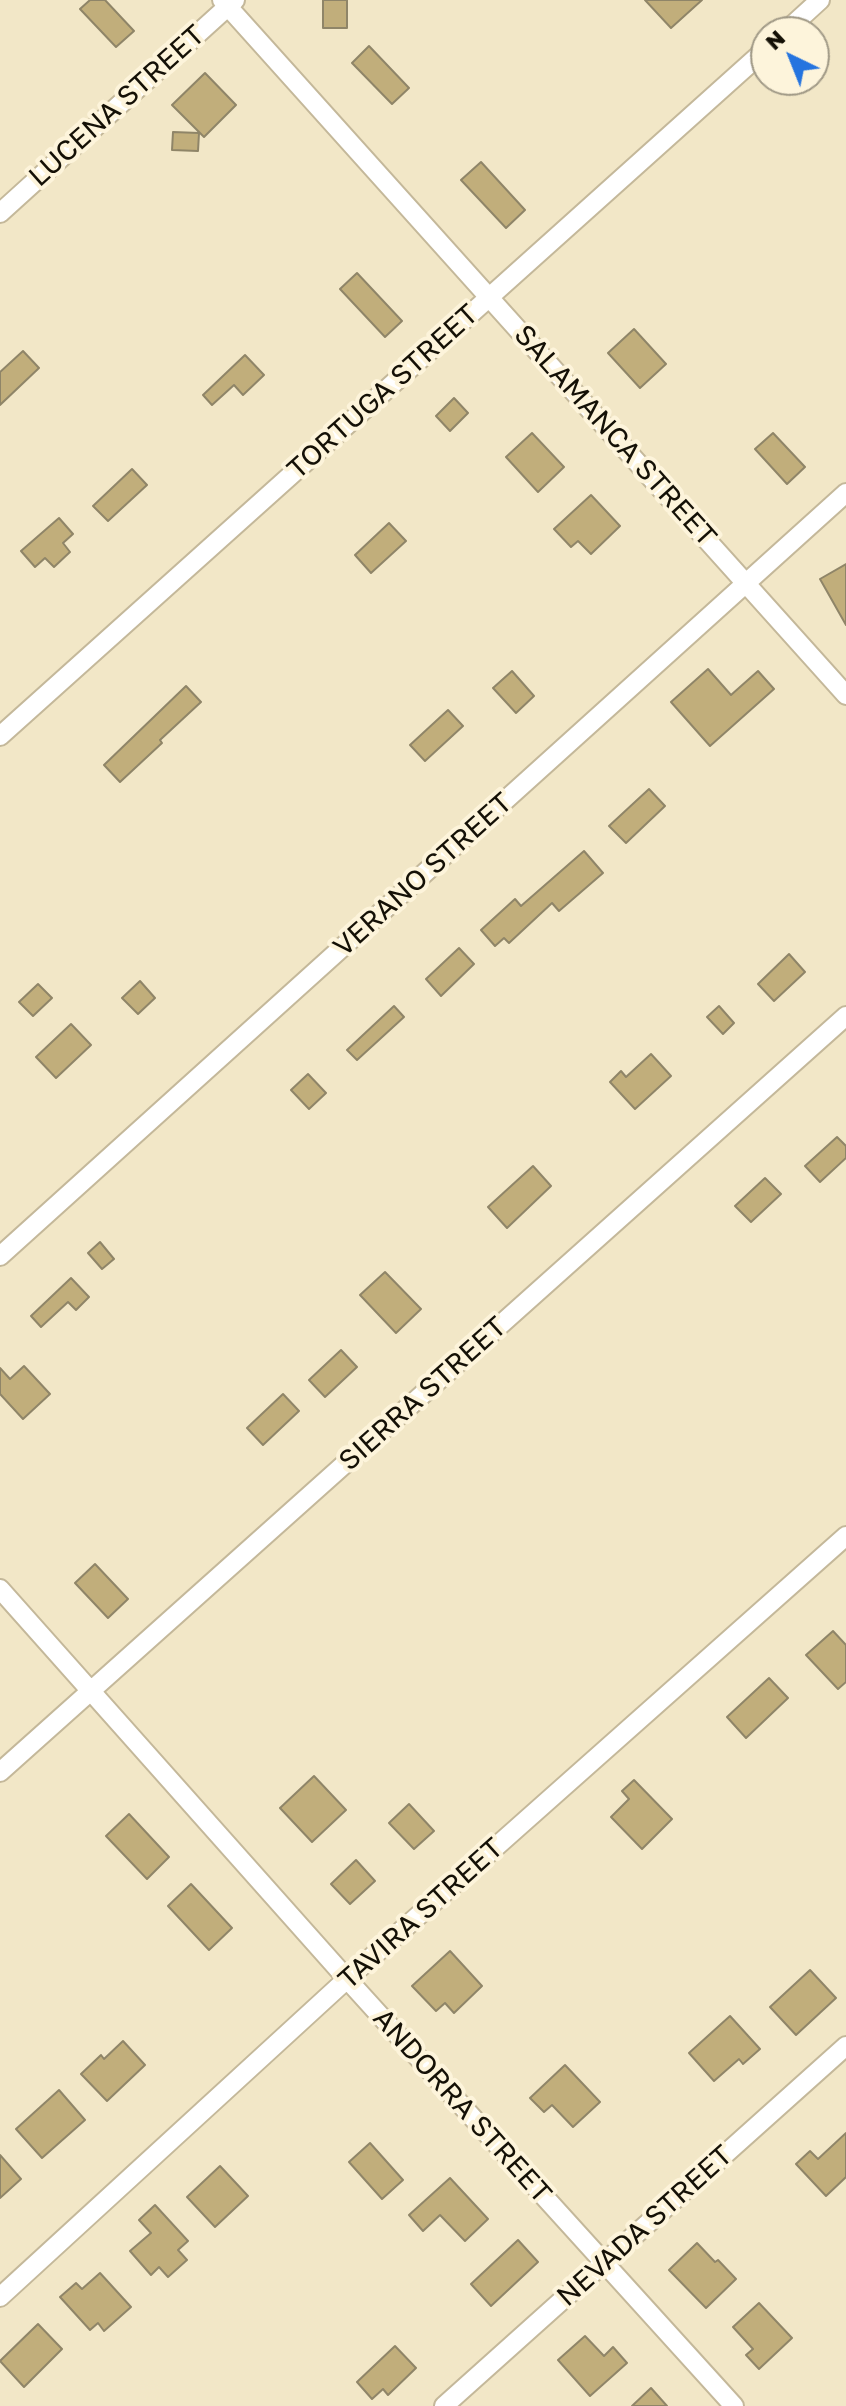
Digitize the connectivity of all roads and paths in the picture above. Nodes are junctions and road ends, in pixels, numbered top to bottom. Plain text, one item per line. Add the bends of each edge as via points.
1 (820, 0) edge
2 (228, 2) edge
3 (802, 16) edge
4 (750, 63) edge
5 (0, 213) edge
6 (490, 296) junction
7 (846, 493) edge
8 (746, 584) junction
9 (846, 695) edge
10 (0, 736) edge
11 (846, 1016) edge
12 (0, 1256) edge
13 (846, 1536) edge
14 (0, 1589) edge
15 (90, 1690) junction
16 (0, 1772) edge
17 (347, 1979) junction
18 (846, 2046) edge
19 (604, 2263) junction
20 (0, 2297) edge
21 (444, 2406) edge
22 (734, 2406) edge

1 - 3 street
2 - 5 street, LUCENA STREET
2 - 6 street, SALAMANCA STREET
4 - 6 street, TORTUGA STREET
6 - 8 street, SALAMANCA STREET
6 - 10 street, TORTUGA STREET
7 - 8 street, VERANO STREET
8 - 9 street, SALAMANCA STREET
8 - 12 street, VERANO STREET
11 - 15 street, SIERRA STREET
13 - 17 street, TAVIRA STREET
14 - 15 street, ANDORRA STREET
15 - 16 street, SIERRA STREET
15 - 17 street, ANDORRA STREET
17 - 19 street, ANDORRA STREET
17 - 20 street, TAVIRA STREET
18 - 19 street, NEVADA STREET
19 - 21 street, NEVADA STREET
19 - 22 street, ANDORRA STREET

